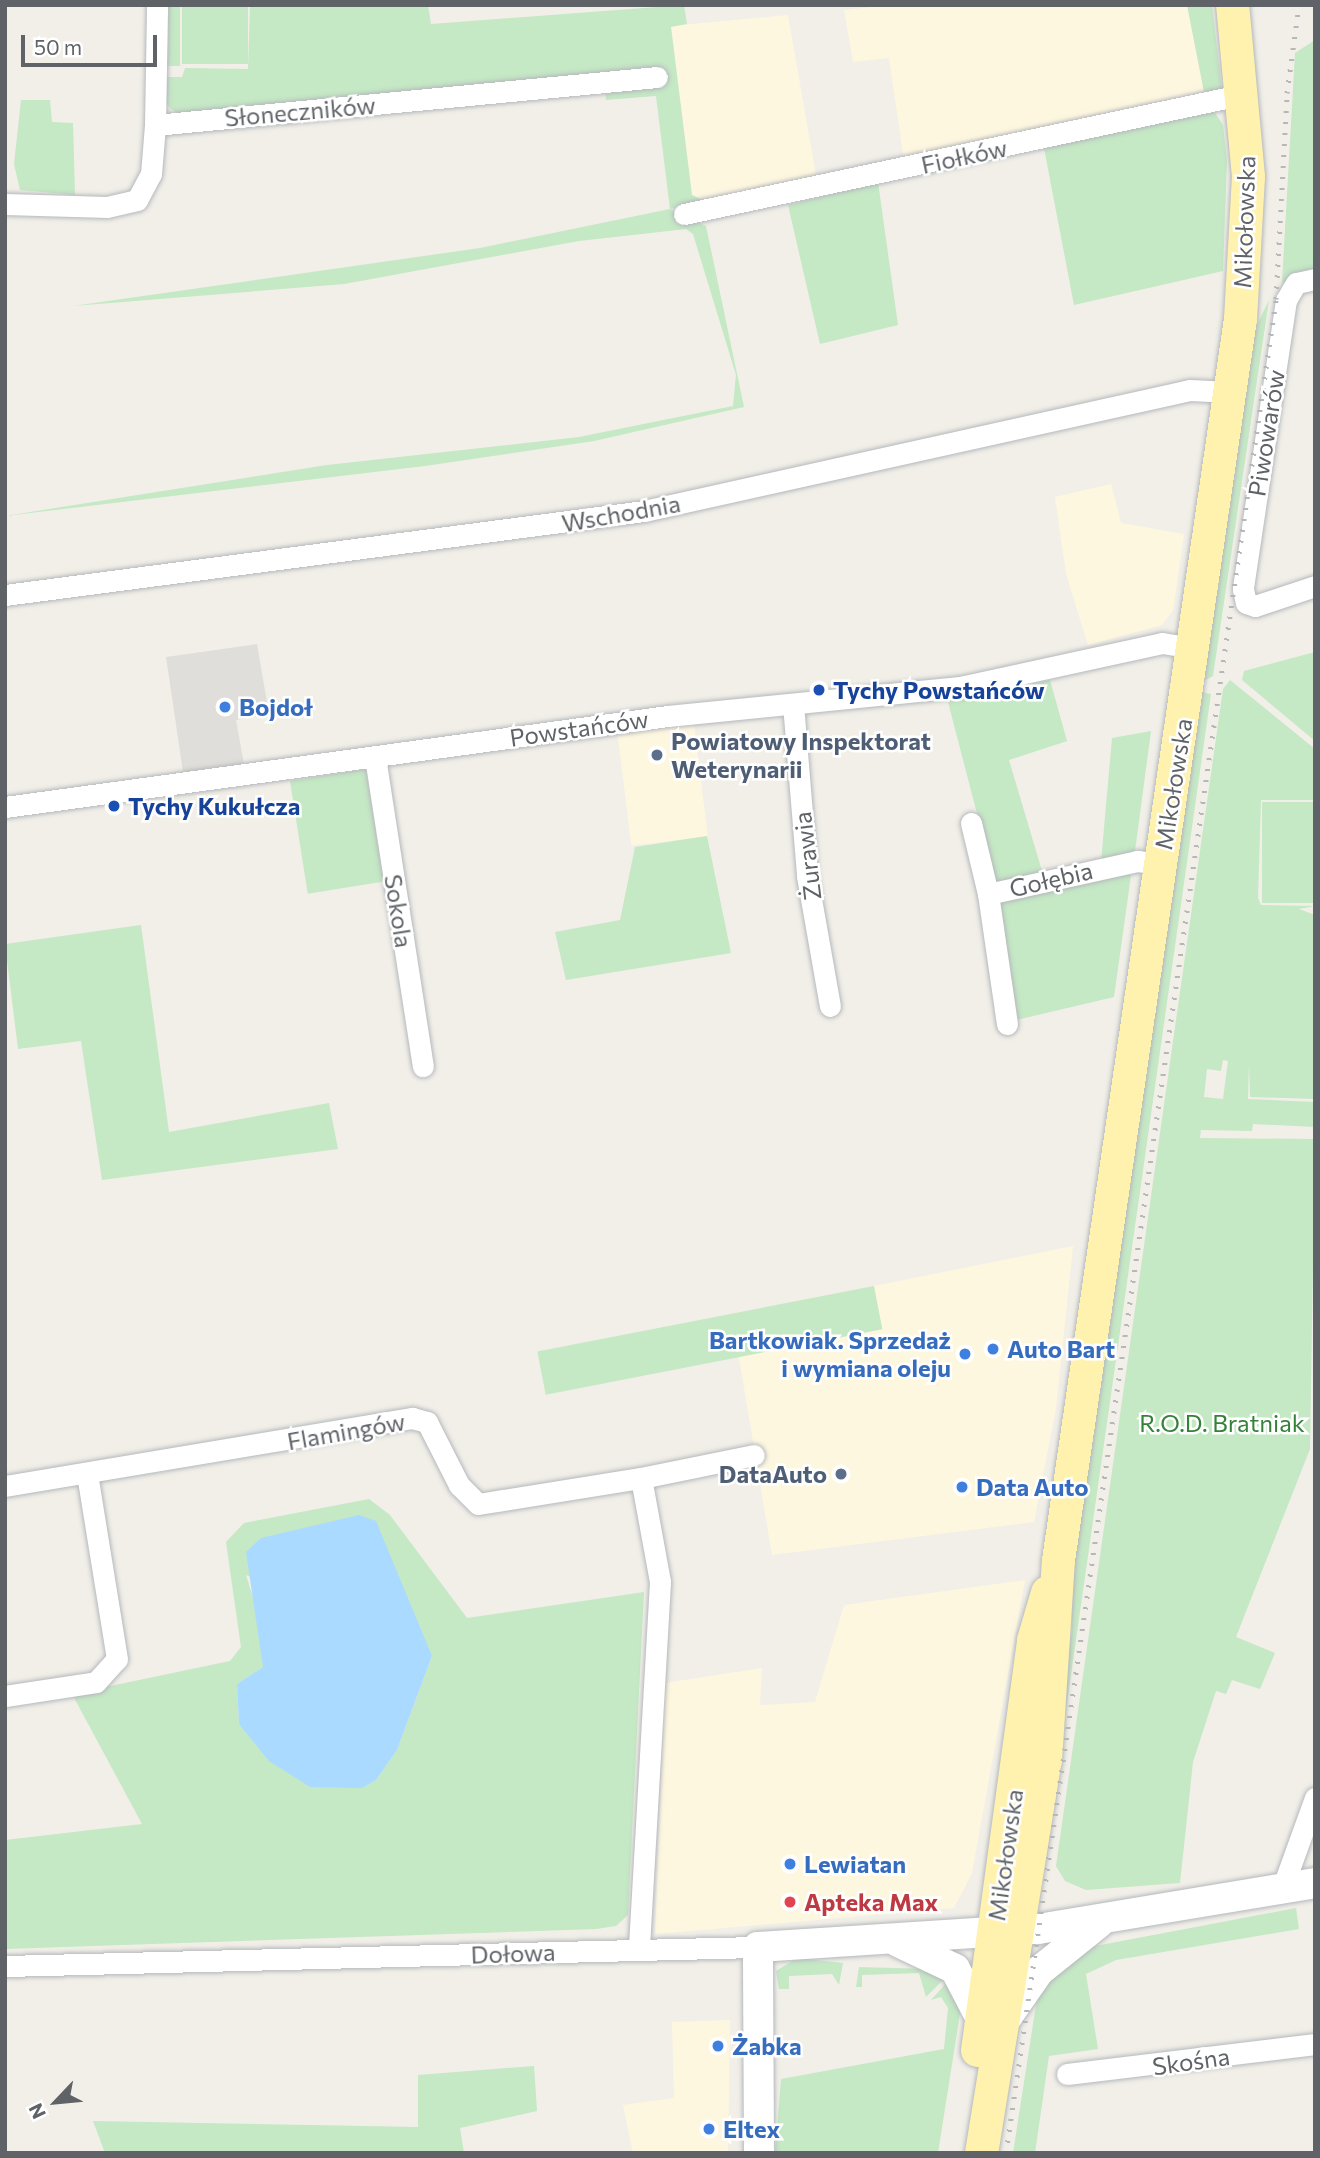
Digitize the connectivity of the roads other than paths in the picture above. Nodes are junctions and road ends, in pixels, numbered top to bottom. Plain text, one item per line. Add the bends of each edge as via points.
1 (157, 5) edge
2 (1232, 5) edge
3 (657, 77) dead end
4 (1244, 94) junction
5 (155, 125) junction
6 (5, 204) edge
7 (684, 214) dead end
8 (1315, 279) edge
9 (1230, 392) junction
10 (1315, 586) edge
11 (5, 595) edge
12 (1193, 648) junction
13 (793, 704) junction
14 (375, 757) junction
15 (5, 807) edge
16 (971, 822) dead end
17 (1161, 864) junction
18 (988, 894) junction
19 (830, 1006) dead end
20 (1007, 1024) dead end
21 (424, 1066) dead end
22 (754, 1455) dead end
23 (87, 1474) junction
24 (640, 1478) junction
25 (5, 1486) edge
26 (5, 1696) edge
27 (1315, 1798) edge
28 (1315, 1883) edge
29 (1282, 1889) junction
30 (1102, 1921) junction
31 (1007, 1932) junction
32 (892, 1938) junction
33 (758, 1947) junction
34 (639, 1949) junction
35 (5, 1966) edge
36 (993, 2019) junction
37 (1315, 2044) edge
38 (1067, 2074) dead end
39 (759, 2153) edge
40 (961, 2153) edge
41 (981, 2153) edge

1 - 5 street
2 - 4 main road, Mikołowska
3 - 5 street, Słoneczników
4 - 7 street, Fiołków
4 - 9 main road, Mikołowska via 1248,189
5 - 6 street via 151,174 138,200 107,207
8 - 10 street, Piwowarów via 1296,283 1286,300 1246,603 1260,605
9 - 11 street, Wschodnia via 1191,390 644,511
9 - 12 main road, Mikołowska
12 - 13 street, Powstańców via 1161,643 973,685
12 - 17 main road, Mikołowska
13 - 14 street, Powstańców
13 - 19 street, Żurawia via 807,876
14 - 15 street, Powstańców
14 - 21 street, Sokola
16 - 18 street
17 - 18 street, Gołębia via 1137,861
17 - 31 main road, Mikołowska via 1058,1560 1052,1697
18 - 20 street, Gołębia
22 - 24 street, Flamingów
23 - 24 street, Flamingów via 412,1418 427,1422 459,1485 478,1504
23 - 25 street, Flamingów
23 - 26 street via 117,1659 96,1682
24 - 34 street via 660,1582
27 - 29 street
28 - 29 street, Dołowa
29 - 30 street, Dołowa
30 - 31 street, Dołowa
30 - 36 street via 1039,1971
31 - 32 street, Dołowa
31 - 36 main road, Mikołowska
32 - 33 street, Dołowa
32 - 36 street via 956,1969
33 - 34 street, Dołowa
33 - 39 street
34 - 35 street, Dołowa
36 - 40 main road, Mikołowska
36 - 41 main road, Mikołowska
37 - 38 street, Skośna

